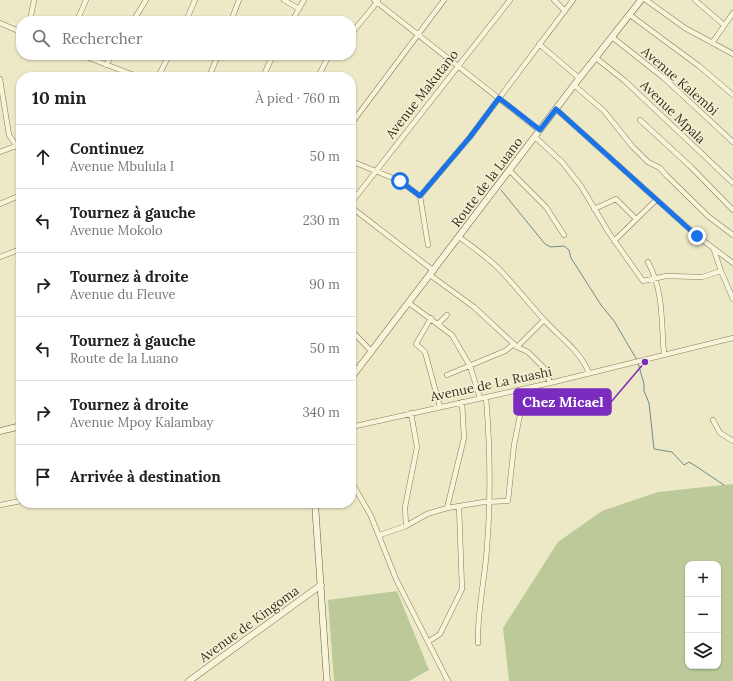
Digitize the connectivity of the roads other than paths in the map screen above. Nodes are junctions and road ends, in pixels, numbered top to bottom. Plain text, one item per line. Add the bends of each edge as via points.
1 (34, 0) edge
2 (86, 0) edge
3 (146, 0) edge
4 (195, 0) edge
5 (239, 0) edge
6 (284, 0) edge
7 (304, 0) edge
8 (444, 0) edge
9 (510, 0) edge
10 (554, 0) edge
11 (573, 0) edge
12 (641, 0) edge
13 (646, 0) edge
14 (695, 0) edge
15 (377, 1) edge
16 (299, 9) junction
17 (565, 11) junction
18 (733, 13) edge
19 (630, 15) junction
20 (31, 16) edge
21 (79, 16) edge
22 (136, 16) edge
23 (188, 16) edge
24 (233, 16) edge
25 (295, 16) edge
26 (0, 23) edge
27 (724, 25) junction
28 (356, 28) edge
29 (16, 30) edge
30 (418, 34) junction
31 (612, 37) junction
32 (712, 43) junction
33 (539, 44) junction
34 (733, 54) edge
35 (596, 58) junction
36 (94, 60) edge
37 (109, 60) edge
38 (166, 60) edge
39 (216, 60) edge
40 (271, 60) edge
41 (326, 60) edge
42 (106, 65) junction
43 (459, 65) junction
44 (125, 72) edge
45 (160, 72) edge
46 (211, 72) edge
47 (265, 72) edge
48 (320, 72) edge
49 (579, 78) junction
50 (0, 79) edge
51 (574, 85) junction
52 (733, 95) edge
53 (499, 98) junction
54 (1, 103) edge
55 (556, 109) junction
56 (356, 117) edge
57 (640, 120) dead end
58 (540, 130) junction
59 (535, 137) junction
60 (733, 142) edge
61 (16, 146) joint
62 (0, 152) edge
63 (356, 163) edge
64 (510, 170) junction
65 (375, 172) junction
66 (733, 183) edge
67 (420, 196) junction
68 (16, 197) edge
69 (356, 197) edge
70 (656, 200) junction
71 (0, 204) edge
72 (594, 209) junction
73 (733, 210) edge
74 (356, 211) edge
75 (636, 219) junction
76 (564, 235) dead end
77 (733, 235) edge
78 (459, 237) junction
79 (614, 241) junction
80 (428, 245) dead end
81 (714, 250) junction
82 (16, 251) edge
83 (0, 258) edge
84 (648, 262) dead end
85 (733, 263) edge
86 (721, 272) junction
87 (432, 273) junction
88 (656, 278) junction
89 (733, 300) edge
90 (409, 303) junction
91 (447, 315) dead end
92 (431, 318) junction
93 (544, 320) junction
94 (438, 324) junction
95 (356, 335) edge
96 (733, 338) edge
97 (515, 345) junction
98 (372, 352) junction
99 (664, 354) junction
100 (470, 366) junction
101 (356, 372) edge
102 (590, 373) junction
103 (447, 376) dead end
104 (550, 383) junction
105 (519, 390) junction
106 (486, 397) junction
107 (480, 398) junction
108 (462, 402) junction
109 (440, 407) junction
110 (411, 413) junction
111 (713, 420) dead end
112 (356, 426) edge
113 (16, 427) edge
114 (0, 431) edge
115 (733, 442) edge
116 (356, 490) edge
117 (16, 502) edge
118 (489, 502) junction
119 (0, 506) edge
120 (459, 506) junction
121 (315, 508) edge
122 (447, 508) junction
123 (406, 526) junction
124 (380, 536) junction
125 (321, 586) junction
126 (428, 642) junction
127 (478, 643) dead end
128 (189, 681) edge
129 (327, 681) edge
130 (448, 681) edge

1 - 20 street
2 - 21 street
3 - 22 street
4 - 23 street
5 - 24 street
6 - 16 street
7 - 16 street
8 - 30 street
9 - 43 street, Avenue Makutano
10 - 17 street
11 - 17 street
12 - 19 street, Route de la Luano
13 - 32 street via 685,28
14 - 27 street
15 - 28 street
15 - 30 street
16 - 25 street
17 - 33 street
18 - 27 street
19 - 31 street, Route de la Luano
19 - 52 street via 699,66
26 - 29 street
27 - 32 street
30 - 43 street
30 - 56 street
31 - 35 street, Route de la Luano
31 - 60 street, Avenue Kalembi via 664,78
32 - 34 street
33 - 49 street
33 - 53 street
35 - 49 street, Route de la Luano
35 - 66 street, Avenue Mpala via 625,81
36 - 42 street
37 - 42 street
38 - 45 street
39 - 46 street
40 - 47 street
41 - 48 street
42 - 44 street
43 - 53 street
43 - 65 street, Avenue Makutano
49 - 51 street, Route de la Luano
50 - 54 street
51 - 55 street, Route de la Luano
51 - 77 street via 604,111 648,162 660,168 709,217
53 - 58 street
53 - 67 street
54 - 61 street via 9,135
55 - 58 street, Route de la Luano
55 - 70 street
57 - 73 street
58 - 59 street, Route de la Luano
59 - 64 street, Route de la Luano
59 - 72 street via 567,168
61 - 62 street
63 - 65 street
64 - 76 street via 546,207
64 - 78 street, Route de la Luano
65 - 67 street via 400,181
65 - 69 street, Avenue Makutano
67 - 80 street
68 - 71 street
70 - 75 street
70 - 81 street
72 - 75 street via 616,199
72 - 79 street
74 - 87 street
75 - 79 street
78 - 87 street, Route de la Luano
78 - 93 street via 500,270
79 - 88 street via 642,280
81 - 85 street
81 - 86 street
82 - 83 street
84 - 88 street
86 - 88 street via 702,277
86 - 89 street
87 - 90 street, Route de la Luano
87 - 97 street via 474,306
88 - 99 street via 662,301
90 - 92 street
90 - 98 street, Route de la Luano
91 - 94 street
92 - 94 street
92 - 109 street via 416,344 425,352
93 - 97 street
93 - 102 street via 576,351
94 - 100 street via 452,335
95 - 98 street
96 - 99 street, Avenue de La Ruashi
97 - 100 street
97 - 104 street via 528,352 542,366
98 - 101 street, Route de la Luano
99 - 102 street, Avenue de La Ruashi
100 - 103 street
100 - 107 street
102 - 104 street, Avenue de La Ruashi
104 - 105 street, Avenue de La Ruashi
105 - 106 street, Avenue de La Ruashi
105 - 118 street via 522,404 514,446 509,500
106 - 107 street, Avenue de La Ruashi
106 - 118 street
107 - 108 street, Avenue de La Ruashi
108 - 109 street, Avenue de La Ruashi
108 - 122 street via 464,438
109 - 110 street, Avenue de La Ruashi
110 - 112 street, Avenue de La Ruashi
110 - 123 street via 417,447 405,507
111 - 115 street via 720,432
113 - 114 street
116 - 124 street
117 - 119 street
118 - 120 street
118 - 127 street
120 - 122 street
120 - 126 street via 462,589 440,634
121 - 125 street
122 - 123 street via 427,514
123 - 124 street
124 - 126 street via 396,579
125 - 128 street, Avenue de Kingoma
125 - 129 street
126 - 130 street

